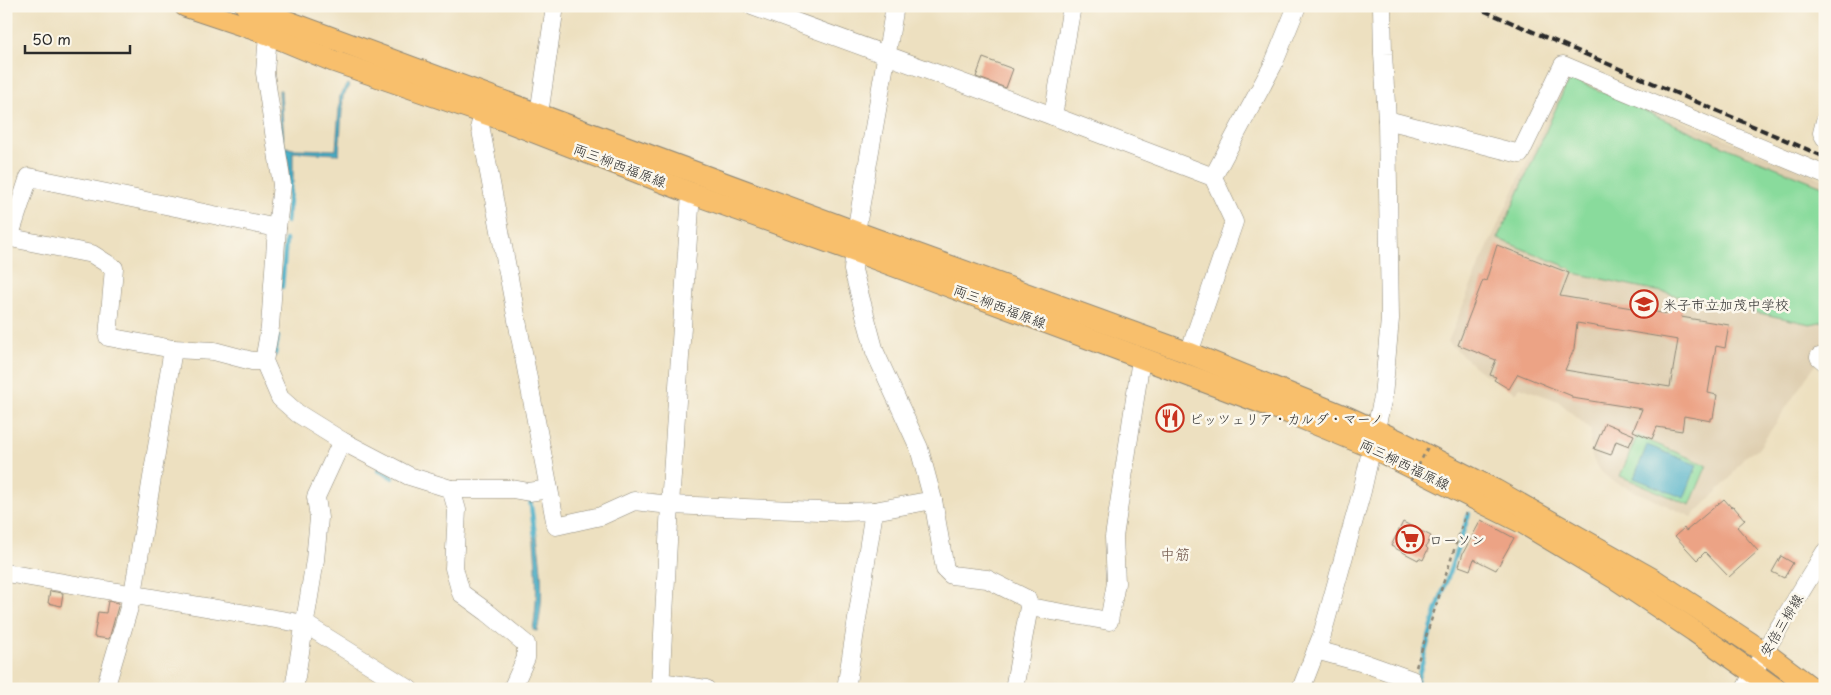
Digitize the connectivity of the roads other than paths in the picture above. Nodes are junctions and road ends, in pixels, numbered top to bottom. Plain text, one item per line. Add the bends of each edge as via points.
1 (184, 6) edge
2 (246, 6) edge
3 (555, 6) edge
4 (752, 6) edge
5 (895, 6) edge
6 (1072, 6) edge
7 (1298, 6) edge
8 (1382, 6) edge
9 (269, 25) junction
10 (887, 56) junction
11 (490, 106) junction
12 (1053, 116) junction
13 (1387, 120) junction
14 (1825, 122) edge
15 (536, 123) junction
16 (1825, 138) edge
17 (1825, 175) edge
18 (1213, 177) junction
19 (691, 193) junction
20 (277, 228) junction
21 (8, 237) edge
22 (856, 242) junction
23 (173, 350) junction
24 (1189, 353) junction
25 (1141, 359) junction
26 (264, 362) junction
27 (1373, 438) junction
28 (342, 441) junction
29 (550, 490) junction
30 (453, 495) junction
31 (933, 500) junction
32 (670, 505) junction
33 (874, 511) junction
34 (1825, 552) edge
35 (6, 573) edge
36 (133, 594) junction
37 (1029, 607) junction
38 (305, 624) junction
39 (1316, 650) junction
40 (1764, 652) junction
41 (1412, 680) road end
42 (1749, 680) edge
43 (661, 685) edge
44 (104, 689) edge
45 (294, 689) edge
46 (409, 689) edge
47 (512, 689) edge
48 (706, 689) edge
49 (846, 689) edge
50 (1014, 689) edge
51 (1301, 689) edge
52 (1776, 689) edge
53 (1813, 689) edge

1 - 9 main road, 両三柳西福原線
2 - 9 main road, 両三柳西福原線
3 - 15 street
4 - 10 street
5 - 10 street
6 - 12 street
7 - 18 street via 1273,65
8 - 13 street
9 - 11 main road, 両三柳西福原線
9 - 20 street via 265,73 282,185
10 - 12 street
10 - 22 street
11 - 15 main road, 両三柳西福原線
11 - 29 street via 480,125
12 - 18 street
13 - 17 street via 1520,154 1563,65
13 - 27 street via 1390,319 1383,397
14 - 16 street via 1822,133
15 - 19 main road, 両三柳西福原線
15 - 22 main road, 両三柳西福原線
18 - 24 street via 1234,222
19 - 22 main road, 両三柳西福原線
19 - 32 street
20 - 21 street via 29,177
20 - 26 street
21 - 23 street via 92,254 114,268 108,337
22 - 24 main road, 両三柳西福原線
22 - 25 main road, 両三柳西福原線
22 - 31 street via 853,270 875,352 919,448
23 - 26 street via 214,351
23 - 36 street
24 - 27 main road, 両三柳西福原線
25 - 27 main road, 両三柳西福原線 via 1289,413
25 - 37 street via 1114,537 1116,583 1109,621
26 - 28 street via 280,398 297,414
27 - 39 street via 1362,491
27 - 40 main road, 両三柳西福原線 via 1495,490 1656,581
27 - 42 main road, 両三柳西福原線 via 1616,579
28 - 30 street
28 - 38 street via 316,497 319,518
29 - 30 street via 529,492 512,489
29 - 32 street via 556,526 601,516 634,501
30 - 47 street via 457,510 454,568 461,593 526,644 526,658
31 - 33 street
31 - 37 street via 944,569 951,575 986,580 1027,599
32 - 33 street
32 - 43 street
33 - 49 street
34 - 40 street, 安倍三柳線
35 - 36 street
36 - 38 street
36 - 44 street
37 - 50 street
38 - 45 street
38 - 46 street
39 - 41 street
39 - 51 street
40 - 42 street, 安倍三柳線
40 - 53 main road, 両三柳西福原線
42 - 52 main road, 両三柳西福原線
43 - 48 street

